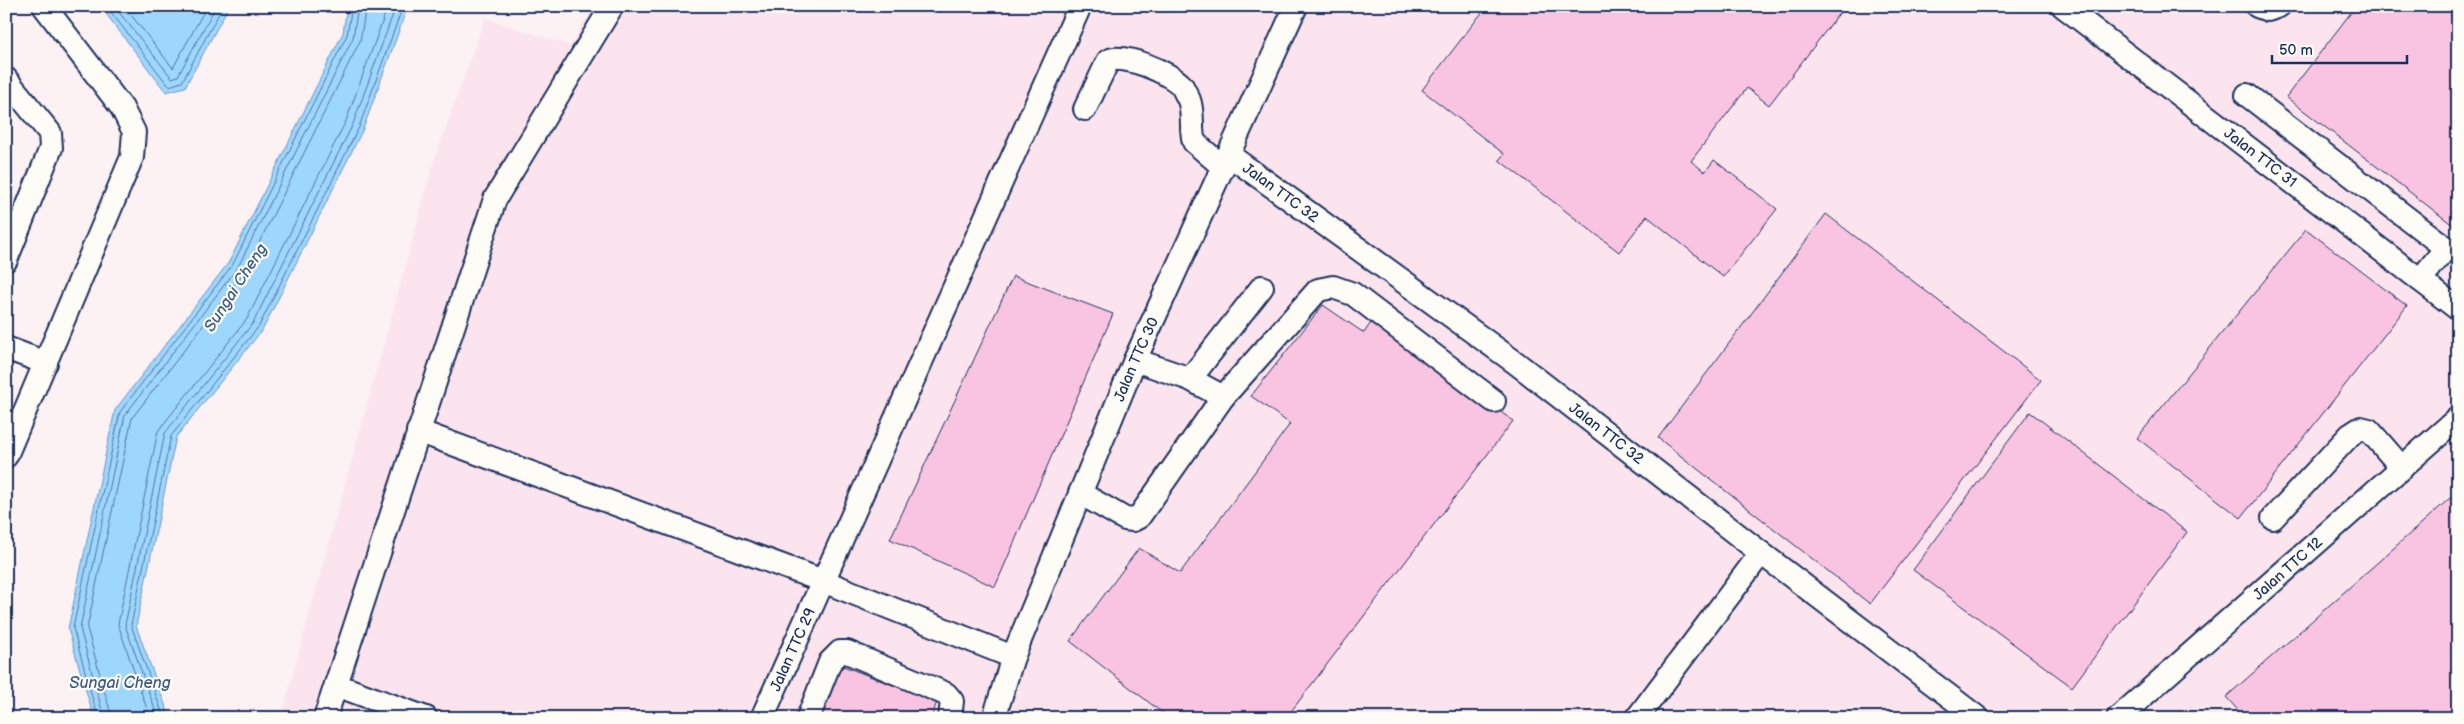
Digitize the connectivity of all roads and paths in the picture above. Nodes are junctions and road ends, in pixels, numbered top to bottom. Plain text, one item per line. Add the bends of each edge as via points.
1 (44, 6) edge
2 (612, 6) edge
3 (1080, 6) edge
4 (1296, 6) edge
5 (2063, 6) edge
6 (2257, 6) edge
7 (2279, 6) edge
8 (6, 79) edge
9 (2247, 95) dead end
10 (1085, 109) dead end
11 (1226, 161) junction
12 (2454, 247) edge
13 (6, 260) edge
14 (2420, 280) junction
15 (1262, 287) dead end
16 (2458, 309) edge
17 (6, 348) edge
18 (1135, 360) junction
19 (46, 363) junction
20 (1190, 379) junction
21 (1223, 397) junction
22 (1494, 401) dead end
23 (2458, 418) edge
24 (418, 431) junction
25 (6, 456) edge
26 (2402, 468) junction
27 (1080, 493) junction
28 (2274, 518) dead end
29 (1761, 553) junction
30 (823, 581) junction
31 (1013, 656) junction
32 (336, 685) junction
33 (370, 708) edge
34 (415, 716) edge
35 (325, 718) edge
36 (762, 718) edge
37 (808, 718) edge
38 (950, 718) edge
39 (994, 718) edge
40 (1637, 718) edge
41 (1978, 718) edge
42 (2118, 718) edge

1 - 19 street via 122,108 134,132 132,157
2 - 24 street via 495,199
3 - 30 street, Jalan TTC 29
4 - 11 street, Jalan TTC 30
5 - 14 street, Jalan TTC 31
6 - 7 street via 2268,10
8 - 13 street via 50,133 52,141
9 - 12 street
10 - 11 street, Jalan TTC 32 via 1108,62 1121,58 1144,65 1181,86 1190,102 1194,142
11 - 18 street, Jalan TTC 30
11 - 29 street, Jalan TTC 32 via 1516,363
12 - 14 street
14 - 16 street, Jalan TTC 31
15 - 20 street
17 - 19 street
18 - 20 street
18 - 27 street, Jalan TTC 30
19 - 25 street
20 - 21 street
21 - 22 street via 1318,290 1333,287 1353,294
21 - 27 street via 1134,520 1125,519
23 - 26 street, Jalan TTC 12
24 - 30 street
24 - 32 street
26 - 28 street via 2369,430 2361,428 2350,435
26 - 42 street, Jalan TTC 12
27 - 31 street, Jalan TTC 30
29 - 40 street
29 - 41 street, Jalan TTC 32
30 - 31 street
30 - 36 street, Jalan TTC 29
31 - 39 street, Jalan TTC 30
32 - 33 street
32 - 35 street
33 - 34 street
37 - 38 street via 830,662 840,652 847,652 946,694 952,701

